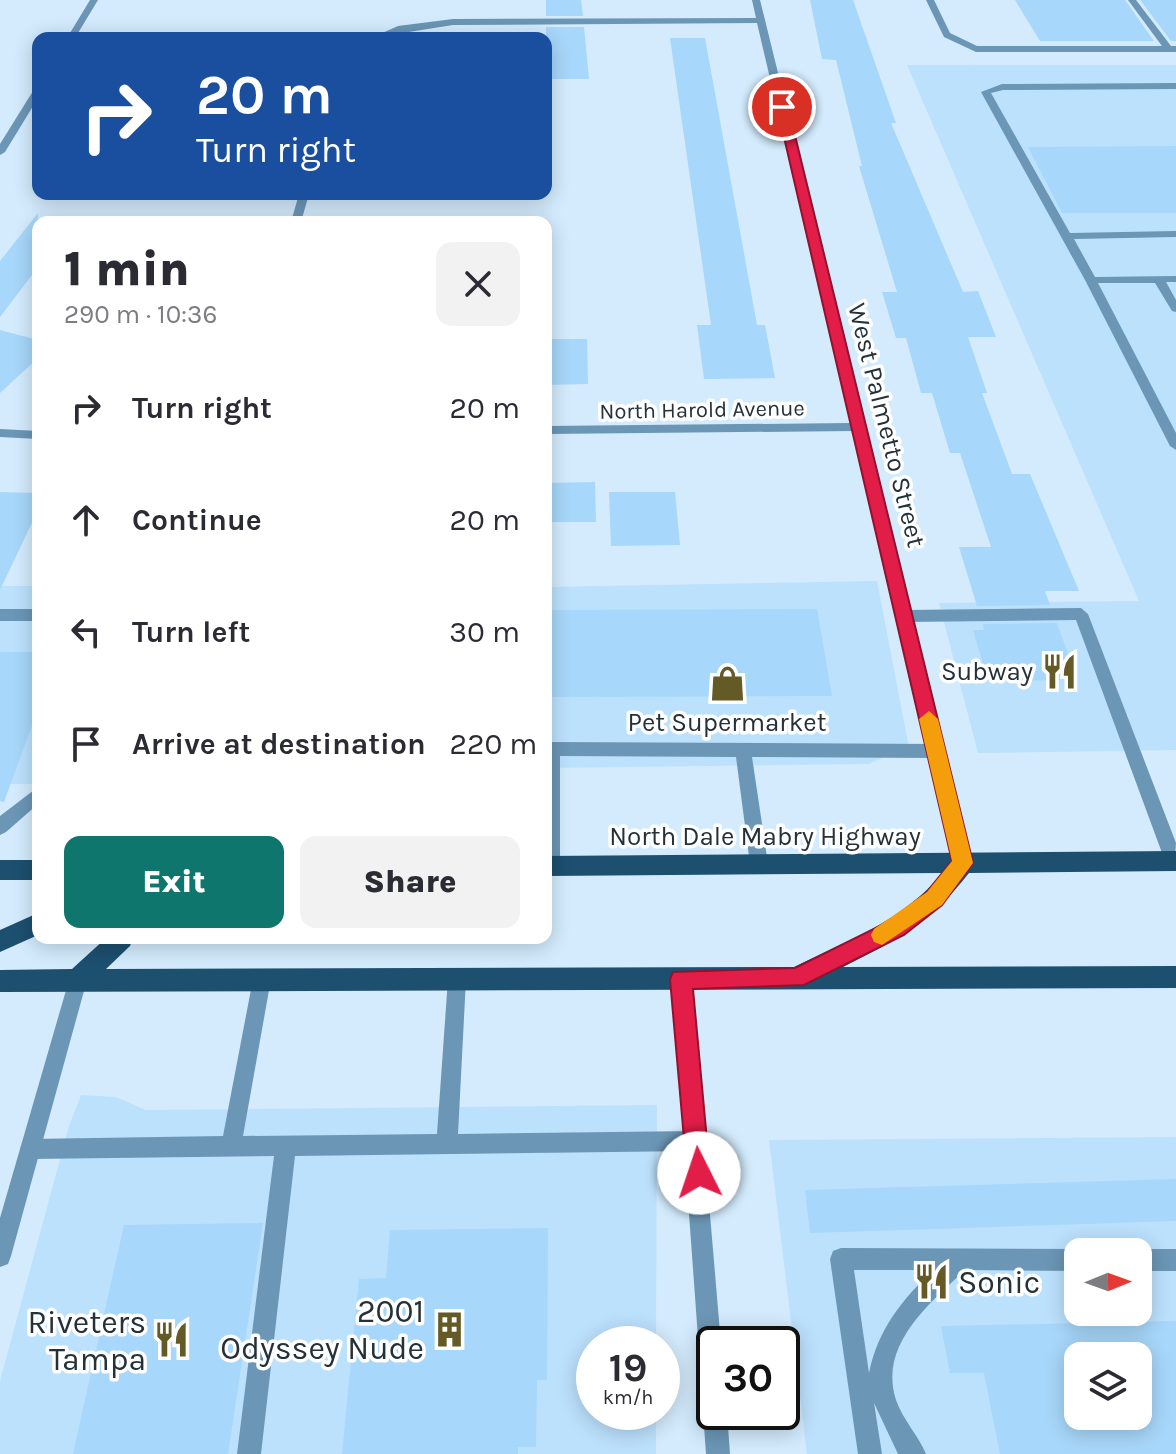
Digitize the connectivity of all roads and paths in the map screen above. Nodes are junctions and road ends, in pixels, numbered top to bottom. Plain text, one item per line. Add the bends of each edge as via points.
1 (94, 0) edge
2 (756, 0) edge
3 (930, 0) edge
4 (1132, 0) edge
5 (761, 20) junction
6 (75, 32) edge
7 (390, 32) edge
8 (1172, 49) edge
9 (1176, 86) edge
10 (32, 101) edge
11 (0, 152) edge
12 (1176, 234) edge
13 (1066, 236) junction
14 (1158, 279) junction
15 (1176, 279) edge
16 (1091, 280) junction
17 (1176, 309) edge
18 (858, 427) junction
19 (552, 430) edge
20 (0, 433) edge
21 (32, 435) edge
22 (1176, 446) edge
23 (0, 615) edge
24 (32, 615) edge
25 (904, 616) junction
26 (552, 749) edge
27 (743, 750) junction
28 (936, 751) junction
29 (32, 799) edge
30 (0, 827) edge
31 (1175, 861) edge
32 (963, 863) junction
33 (759, 864) junction
34 (552, 866) edge
35 (0, 870) edge
36 (32, 870) edge
37 (32, 927) edge
38 (0, 941) edge
39 (116, 944) edge
40 (1176, 977) edge
41 (796, 978) junction
42 (262, 979) junction
43 (457, 979) junction
44 (681, 979) junction
45 (78, 980) junction
46 (0, 981) edge
47 (696, 1141) junction
48 (447, 1144) junction
49 (286, 1146) junction
50 (231, 1147) junction
51 (30, 1149) junction
52 (0, 1256) edge
53 (960, 1260) junction
54 (1064, 1260) edge
55 (1152, 1260) edge
56 (1176, 1260) edge
57 (709, 1326) edge
58 (716, 1430) edge
59 (249, 1454) edge
60 (718, 1454) edge
61 (870, 1454) edge
62 (914, 1454) edge

1 - 6 street
2 - 5 street, West Palmetto Street
3 - 8 street via 947,35 976,49
4 - 8 street
5 - 7 street via 453,22
5 - 18 street, West Palmetto Street
9 - 13 street via 1002,87 986,92
10 - 11 street
12 - 13 street
13 - 16 street
14 - 15 street
14 - 16 street
14 - 17 street
16 - 22 street
18 - 19 street, North Harold Avenue
18 - 25 street, West Palmetto Street
20 - 21 street
23 - 24 street
25 - 28 street, West Palmetto Street
25 - 31 street via 1081,614
26 - 27 street
27 - 28 street
27 - 33 street
28 - 32 street, West Palmetto Street
29 - 30 street
31 - 32 main road, North Dale Mabry Highway
32 - 33 main road, North Dale Mabry Highway
32 - 41 main road via 935,899 897,928
33 - 34 main road, North Dale Mabry Highway
35 - 36 main road
37 - 38 main road
39 - 45 main road
40 - 41 main road
41 - 44 main road
42 - 43 main road
42 - 45 main road
42 - 50 street
43 - 44 main road
43 - 48 street
44 - 47 street
45 - 46 main road
45 - 51 street
47 - 48 street
47 - 57 street
48 - 49 street
49 - 50 street
49 - 59 street
50 - 51 street
51 - 52 street
53 - 54 street
53 - 61 street via 841,1259
53 - 62 street via 892,1330 882,1360 880,1383 889,1414
55 - 56 street
58 - 60 street

